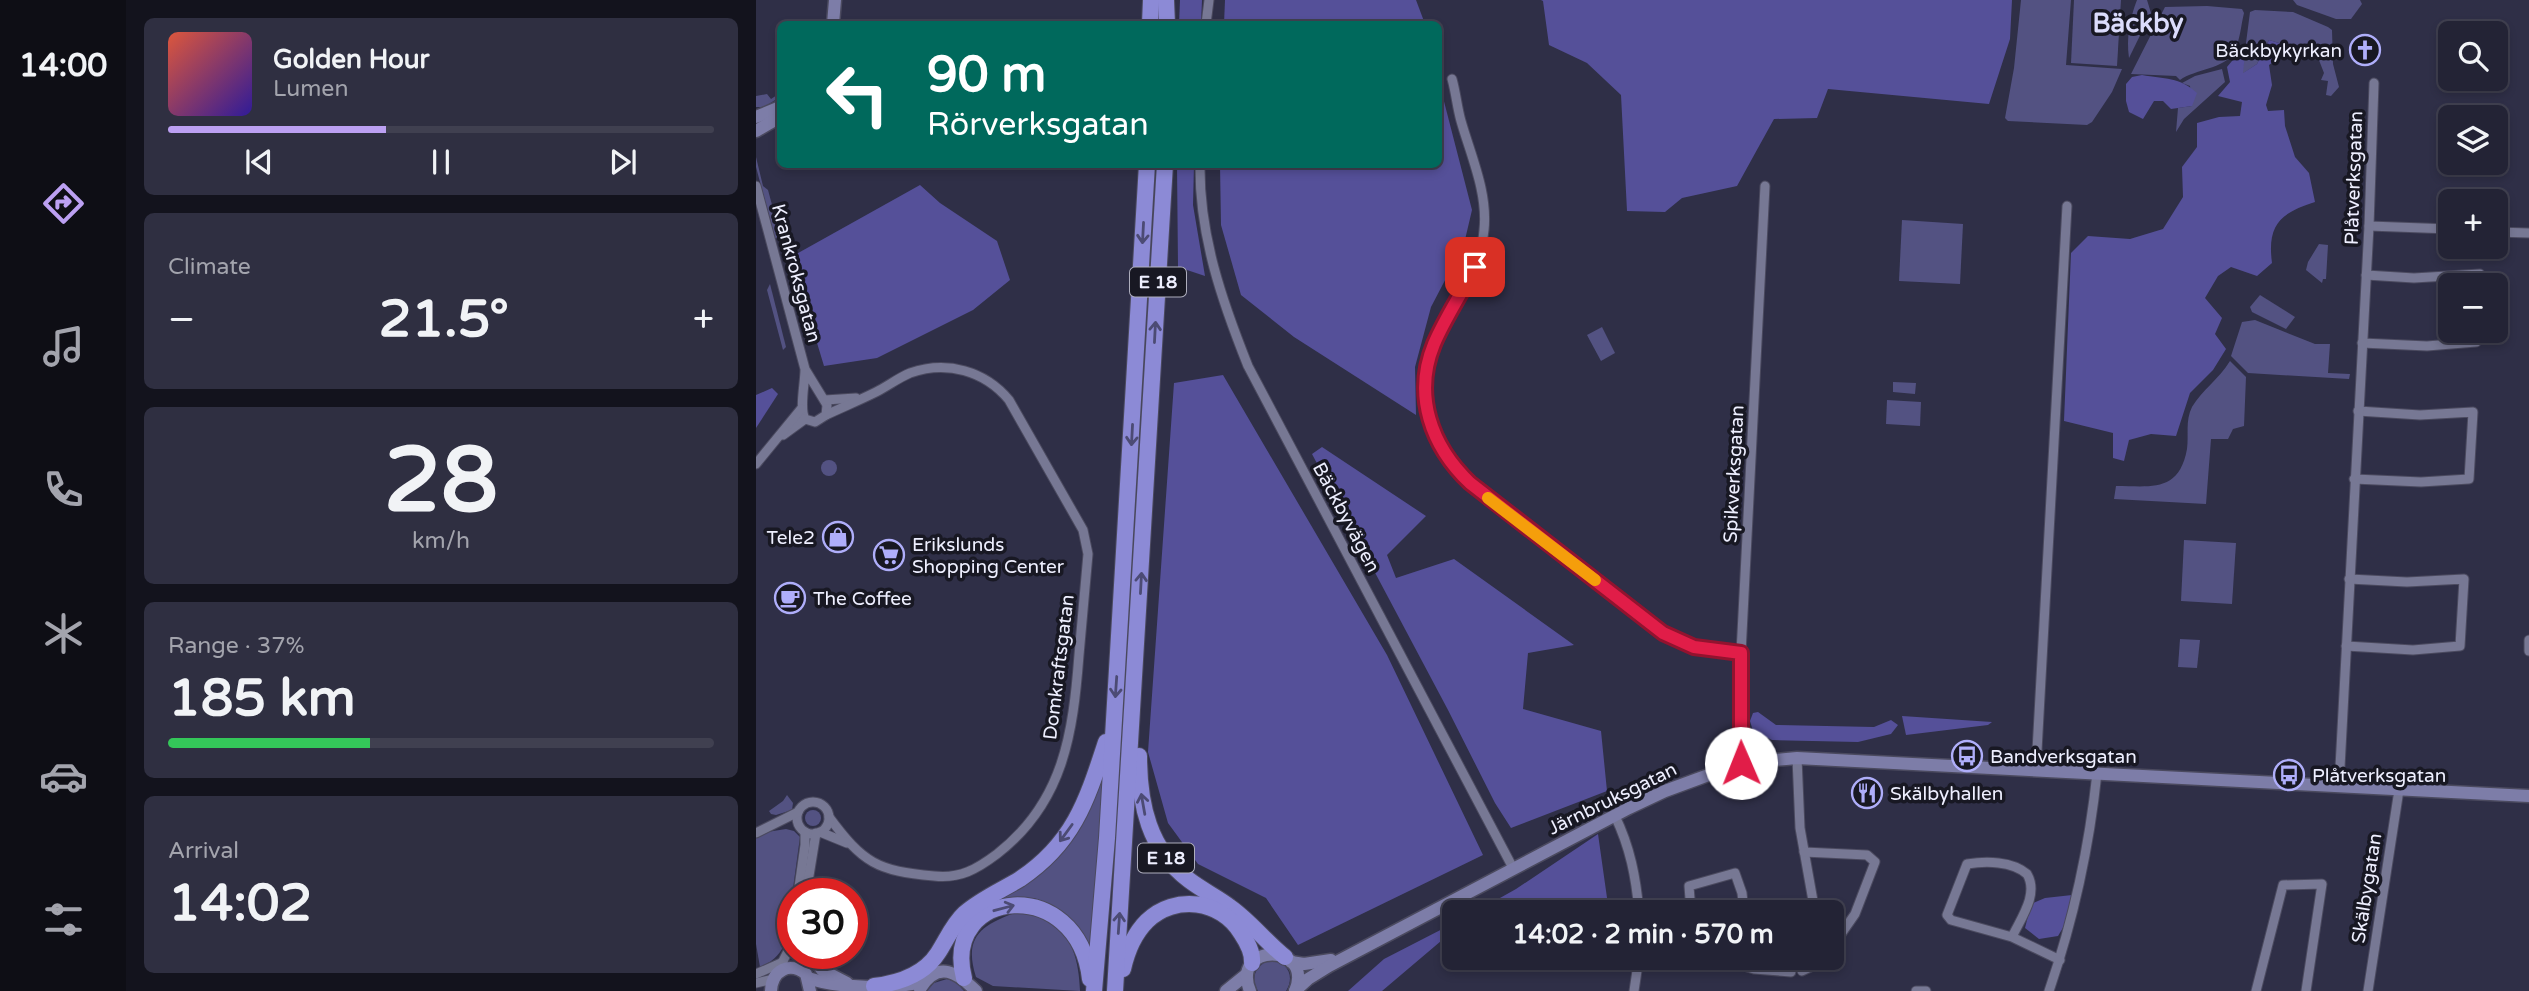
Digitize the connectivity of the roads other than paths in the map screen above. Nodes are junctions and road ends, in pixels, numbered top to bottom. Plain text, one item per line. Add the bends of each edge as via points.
1 (835, 0) edge
2 (842, 0) edge
3 (1151, 0) edge
4 (1166, 0) edge
5 (1209, 0) edge
6 (833, 21) edge
7 (841, 21) edge
8 (1150, 21) edge
9 (1167, 21) edge
10 (1206, 21) edge
11 (1452, 79) dead end
12 (2374, 83) dead end
13 (777, 108) edge
14 (756, 117) edge
15 (777, 119) edge
16 (756, 131) edge
17 (1147, 168) edge
18 (1165, 168) edge
19 (1200, 168) edge
20 (756, 186) edge
21 (1765, 186) dead end
22 (2067, 206) dead end
23 (2369, 226) junction
24 (2438, 229) edge
25 (2508, 232) edge
26 (2529, 233) edge
27 (2367, 275) junction
28 (2438, 277) edge
29 (2362, 343) junction
30 (2463, 343) edge
31 (805, 369) junction
32 (861, 398) junction
33 (824, 399) junction
34 (803, 409) junction
35 (2358, 411) junction
36 (826, 415) junction
37 (756, 464) edge
38 (2354, 479) junction
39 (2349, 579) junction
40 (2529, 640) edge
41 (2346, 646) junction
42 (2529, 651) edge
43 (1741, 653) junction
44 (1133, 709) junction
45 (1114, 727) junction
46 (1797, 758) junction
47 (1741, 763) junction
48 (2036, 769) junction
49 (2097, 773) junction
50 (2339, 786) junction
51 (2399, 790) junction
52 (2529, 796) edge
53 (798, 812) junction
54 (1615, 816) junction
55 (829, 817) junction
56 (778, 822) junction
57 (804, 831) junction
58 (756, 833) edge
59 (818, 833) junction
60 (849, 844) junction
61 (1804, 852) junction
62 (1513, 868) junction
63 (800, 878) edge
64 (809, 878) edge
65 (1638, 900) edge
66 (1690, 900) edge
67 (1743, 900) edge
68 (1813, 900) edge
69 (979, 904) junction
70 (1844, 930) edge
71 (2012, 937) junction
72 (1361, 949) junction
73 (1288, 960) junction
74 (2060, 961) junction
75 (777, 966) edge
76 (821, 969) edge
77 (1250, 969) junction
78 (1637, 970) edge
79 (1762, 970) edge
80 (1791, 972) dead end
81 (756, 974) edge
82 (773, 981) edge
83 (808, 981) edge
84 (756, 983) edge
85 (925, 983) edge
86 (851, 985) junction
87 (874, 986) junction
88 (970, 986) edge
89 (1092, 991) edge
90 (1115, 991) edge
91 (1226, 991) edge
92 (1250, 991) edge
93 (1295, 991) edge
94 (1634, 991) edge
95 (2049, 991) edge
96 (2256, 991) edge
97 (2306, 991) edge
98 (2368, 991) edge

1 - 6 street
2 - 7 street
3 - 8 highway
4 - 9 highway
5 - 10 street
11 - 43 street via 1482,192 1484,229 1475,267 1434,344 1426,374 1426,407 1441,448 1478,489 1663,633 1694,647
12 - 23 street, Plåtverksgatan
13 - 14 street
15 - 16 street
17 -> 45 highway, E 18
44 -> 18 highway, E 18
19 - 62 street, Bäckbyvägen via 1209,248 1248,366
20 - 31 street, Krankroksgatan
21 - 43 street, Spikverksgatan
22 - 48 street
23 - 24 street
23 - 27 street, Plåtverksgatan
25 - 26 street
27 - 28 street
27 - 29 street, Plåtverksgatan
29 - 30 street
29 - 35 street, Plåtverksgatan
31 - 33 street, Krankroksgatan
31 - 34 street, Krankroksgatan
32 - 33 street, Domkraftsgatan
32 - 36 street, Domkraftsgatan
32 - 60 street, Domkraftsgatan via 910,373 931,368 958,369 992,382 1009,400 1077,519 1088,554 1068,747 1059,773 1033,817 1004,848 960,875 891,871
33 - 34 street via 813,395
33 - 36 street
34 - 36 street via 816,422
34 - 37 street
35 - 38 street, Plåtverksgatan
35 - 38 street via 2473,412 2469,479
38 - 39 street, Plåtverksgatan
39 - 41 street, Plåtverksgatan
39 - 41 street via 2464,579 2460,646 2413,650
40 - 42 street
41 - 50 street, Plåtverksgatan
43 - 47 street, Spikverksgatan
73 -> 44 highway, E 18 via 1231,907 1182,874 1159,848 1142,805 1138,720
90 -> 44 highway, E 18
45 -> 69 highway, E 18 via 1087,799 1063,839 1029,872
45 - 89 highway, E 18
46 - 47 street, Järnbruksgatan
46 - 48 street, Järnbruksgatan
46 - 61 street
47 - 54 street, Järnbruksgatan via 1665,791
48 - 49 street, Järnbruksgatan
49 - 50 street, Järnbruksgatan
49 - 74 street via 2081,885
50 - 51 street, Järnbruksgatan
51 - 52 street, Järnbruksgatan
51 - 98 street, Skälbygatan
53 - 55 street via 815,802 824,806
53 - 56 street
53 - 57 street via 797,821
54 - 62 street, Järnbruksgatan
54 - 65 street via 1627,842
55 - 59 street
55 - 60 street, Domkraftsgatan
56 - 57 street
56 - 58 street
57 - 59 street
57 - 63 street
59 - 60 street, Domkraftsgatan
59 - 64 street
61 - 68 street
61 - 70 street via 1867,855 1875,862
62 - 72 street, Järnbruksgatan
66 - 67 street via 1689,886 1728,873 1735,873
69 - 85 highway, E 18 via 962,921 943,964
69 - 87 highway via 959,919 938,954 921,971
71 - 71 street via 2031,896 2031,880 2011,866 1967,864 1947,915
71 - 74 street
72 - 73 street, Järnbruksgatan via 1316,964
72 - 93 street, Järnbruksgatan
73 - 77 street, Järnbruksgatan via 1270,954 1257,958
73 - 93 street via 1298,978
74 - 95 street
75 - 81 street
76 - 86 street
77 - 90 highway, E 18 via 1252,955 1230,918 1199,904 1177,905 1156,913 1140,929 1128,949
77 - 91 street
77 - 92 street
78 - 94 street
79 - 80 street
82 - 83 street via 791,967
82 - 84 street
83 - 86 street
85 - 87 street
85 - 88 street via 946,972
86 - 87 street
88 -> 89 highway, E 18 via 960,960 970,928 997,909 1019,905 1052,914 1076,937 1086,958
96 - 97 street via 2283,885 2322,884

